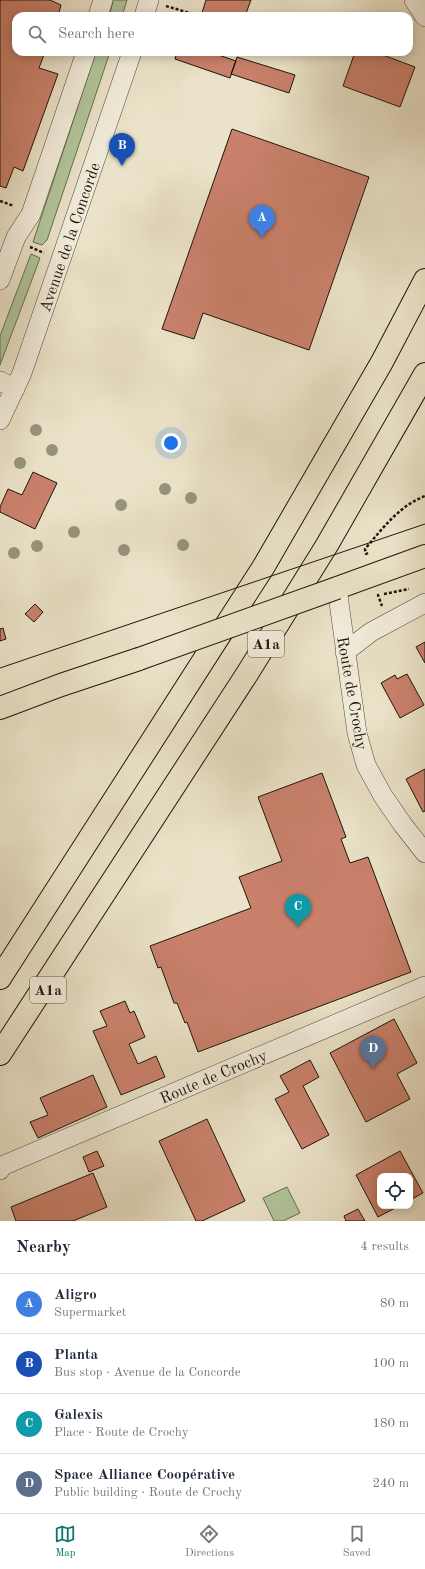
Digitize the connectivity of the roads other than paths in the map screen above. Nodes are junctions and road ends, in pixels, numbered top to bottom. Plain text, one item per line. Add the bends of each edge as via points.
1 (103, 0) edge
2 (414, 0) edge
3 (158, 3) edge
4 (99, 12) edge
5 (148, 12) edge
6 (425, 18) edge
7 (85, 56) edge
8 (131, 56) edge
9 (0, 280) edge
10 (425, 280) edge
11 (425, 374) edge
12 (7, 385) edge
13 (0, 420) edge
14 (425, 556) edge
15 (337, 588) junction
16 (425, 602) edge
17 (346, 652) junction
18 (0, 708) edge
19 (425, 852) edge
20 (96, 909) junction
21 (0, 978) edge
22 (425, 986) edge
23 (0, 1054) edge
24 (0, 1071) edge
25 (1, 1168) edge

1 - 4 street
2 - 6 street
3 - 5 street
7 - 9 street via 31,214 16,237
8 - 12 street, Avenue de la Concorde via 25,366
10 - 21 main road, A1a via 367,389 264,566
11 - 20 main road, A1a via 328,545
12 - 13 street, Avenue de la Concorde
14 - 15 main road
15 - 17 street, Route de Crochy
15 - 18 main road, bridge
16 - 17 street via 371,632
17 - 19 street, Route de Crochy via 357,733 366,765 387,802
20 - 23 main road, A1a
20 - 24 main road, A1a
22 - 25 street, Route de Crochy

